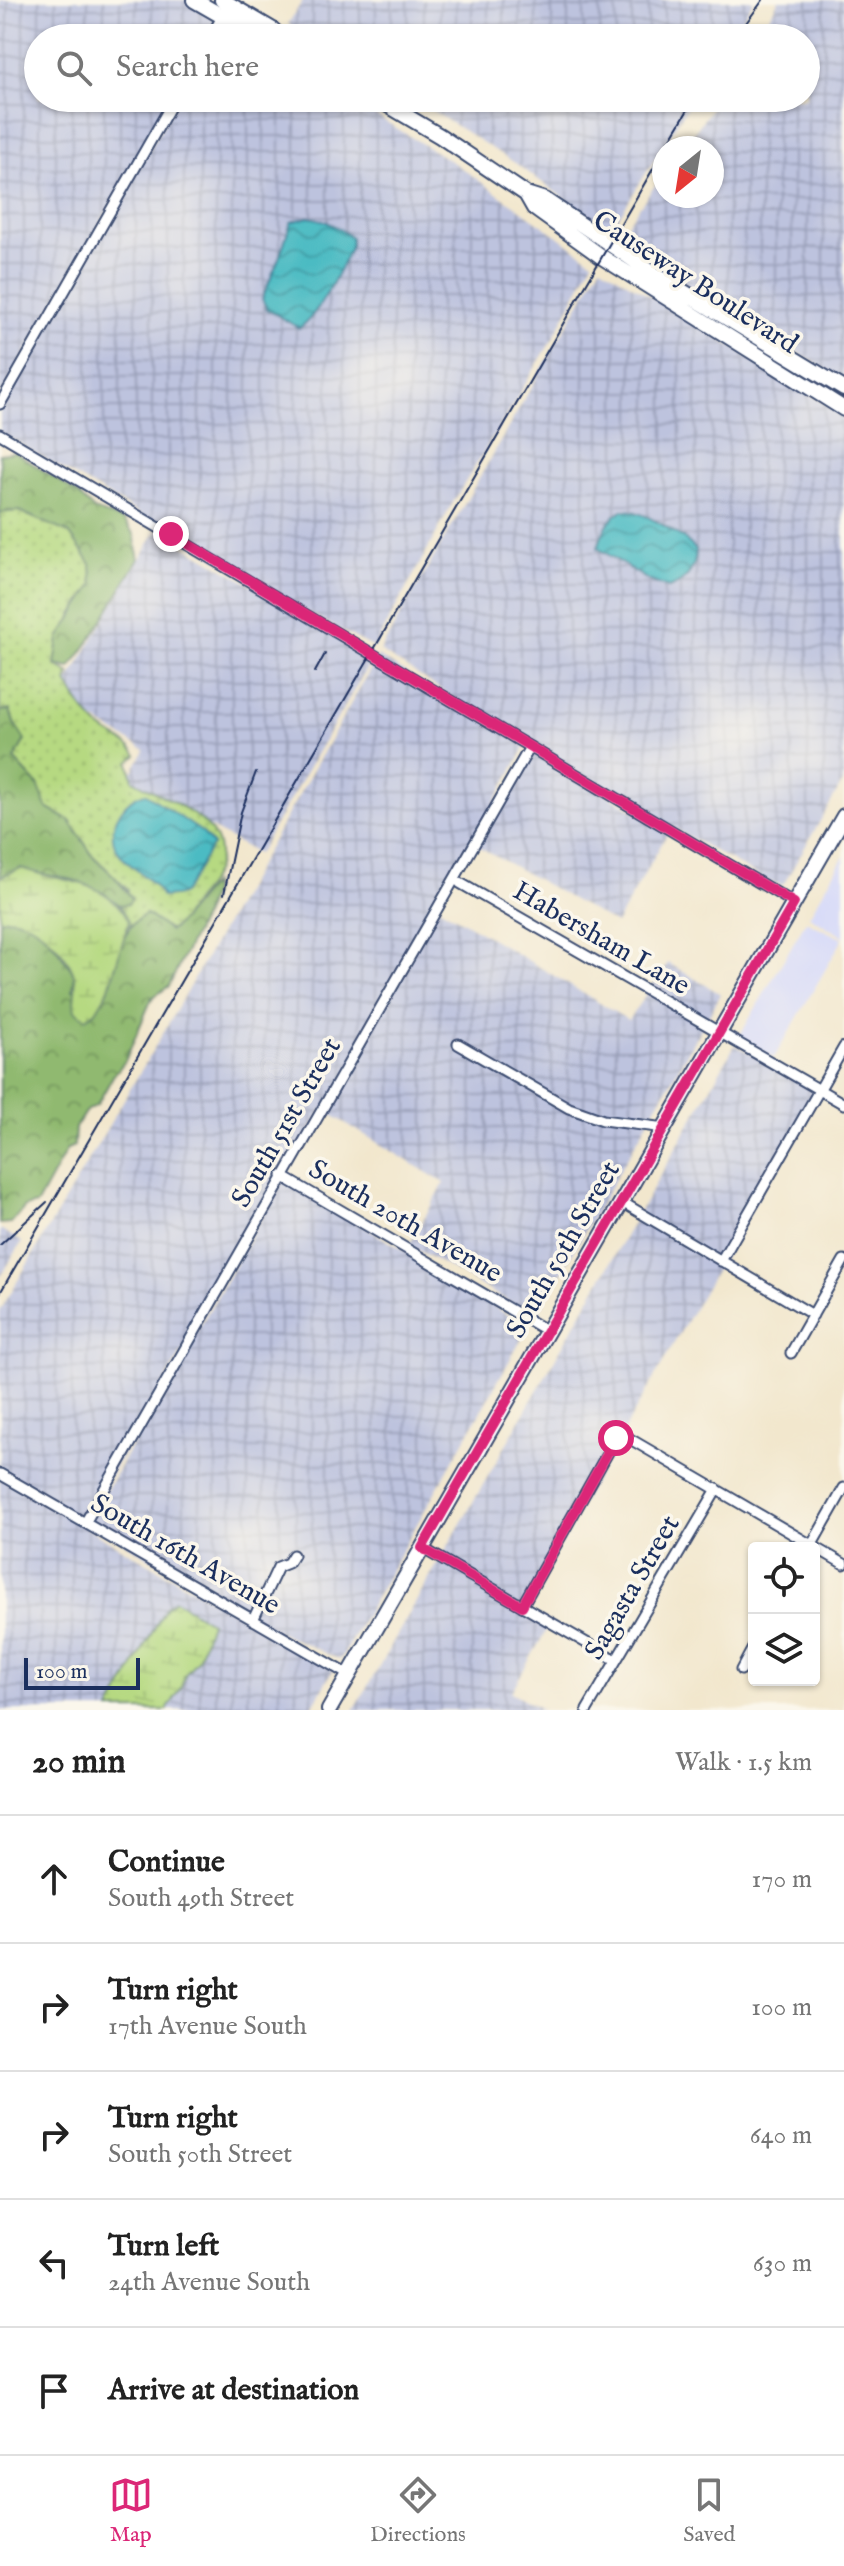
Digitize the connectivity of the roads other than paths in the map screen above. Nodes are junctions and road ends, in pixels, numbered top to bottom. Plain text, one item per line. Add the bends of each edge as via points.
1 (194, 0) edge
2 (222, 0) edge
3 (222, 17) junction
4 (218, 24) edge
5 (235, 24) edge
6 (248, 24) edge
7 (260, 24) edge
8 (167, 112) edge
9 (399, 112) edge
10 (526, 194) junction
11 (710, 325) junction
12 (805, 365) junction
13 (844, 389) edge
14 (0, 404) edge
15 (844, 409) edge
16 (0, 434) edge
17 (530, 747) junction
18 (844, 816) edge
19 (460, 883) dead end
20 (794, 903) junction
21 (720, 1032) junction
22 (458, 1044) dead end
23 (844, 1047) edge
24 (819, 1090) junction
25 (844, 1104) edge
26 (665, 1128) junction
27 (282, 1176) junction
28 (622, 1202) junction
29 (844, 1260) edge
30 (721, 1261) junction
31 (813, 1315) junction
32 (547, 1331) junction
33 (791, 1353) dead end
34 (0, 1474) edge
35 (844, 1488) edge
36 (717, 1489) junction
37 (85, 1523) junction
38 (803, 1542) edge
39 (814, 1542) edge
40 (422, 1548) junction
41 (820, 1552) edge
42 (293, 1555) dead end
43 (844, 1564) edge
44 (522, 1606) junction
45 (253, 1620) junction
46 (748, 1657) edge
47 (616, 1660) junction
48 (741, 1670) dead end
49 (349, 1675) junction
50 (329, 1710) edge
51 (587, 1710) edge

1 - 3 main road
2 - 7 main road
3 - 4 street
3 - 5 main road
3 - 6 main road via 231,14
8 - 14 street
9 - 10 main road, Causeway Boulevard
10 - 11 main road, Causeway Boulevard via 534,208 602,257
10 - 12 main road, Causeway Boulevard via 545,200 654,274
11 - 12 main road via 729,330 787,367 798,370
11 - 15 main road, Causeway Boulevard
12 - 13 main road, Causeway Boulevard
16 - 17 street
17 - 20 street
17 - 27 street, South 51st Street
18 - 20 main road, South 50th Street
19 - 21 street, Habersham Lane
20 - 21 main road, South 50th Street
21 - 24 street, Habersham Lane
21 - 26 main road, South 50th Street
22 - 26 street via 569,1108 603,1120
23 - 24 street
24 - 25 street, Habersham Lane
24 - 30 street
26 - 28 main road, South 50th Street
27 - 32 street, South 20th Avenue
27 - 37 street, South 51st Street
28 - 30 street
28 - 32 main road, South 50th Street
29 - 31 street
30 - 31 street
31 - 33 street
32 - 40 main road, South 50th Street
34 - 37 street, South 16th Avenue
35 - 39 street
36 - 38 street
36 - 44 street via 625,1436 616,1438
36 - 47 street, Sagasta Street
37 - 45 street, South 16th Avenue
40 - 44 street
40 - 49 main road, South 50th Street
41 - 43 street
42 - 45 street via 278,1567
44 - 47 street
45 - 49 street, South 16th Avenue
46 - 48 street
47 - 51 street, Sagasta Street
49 - 50 main road, South 50th Street

